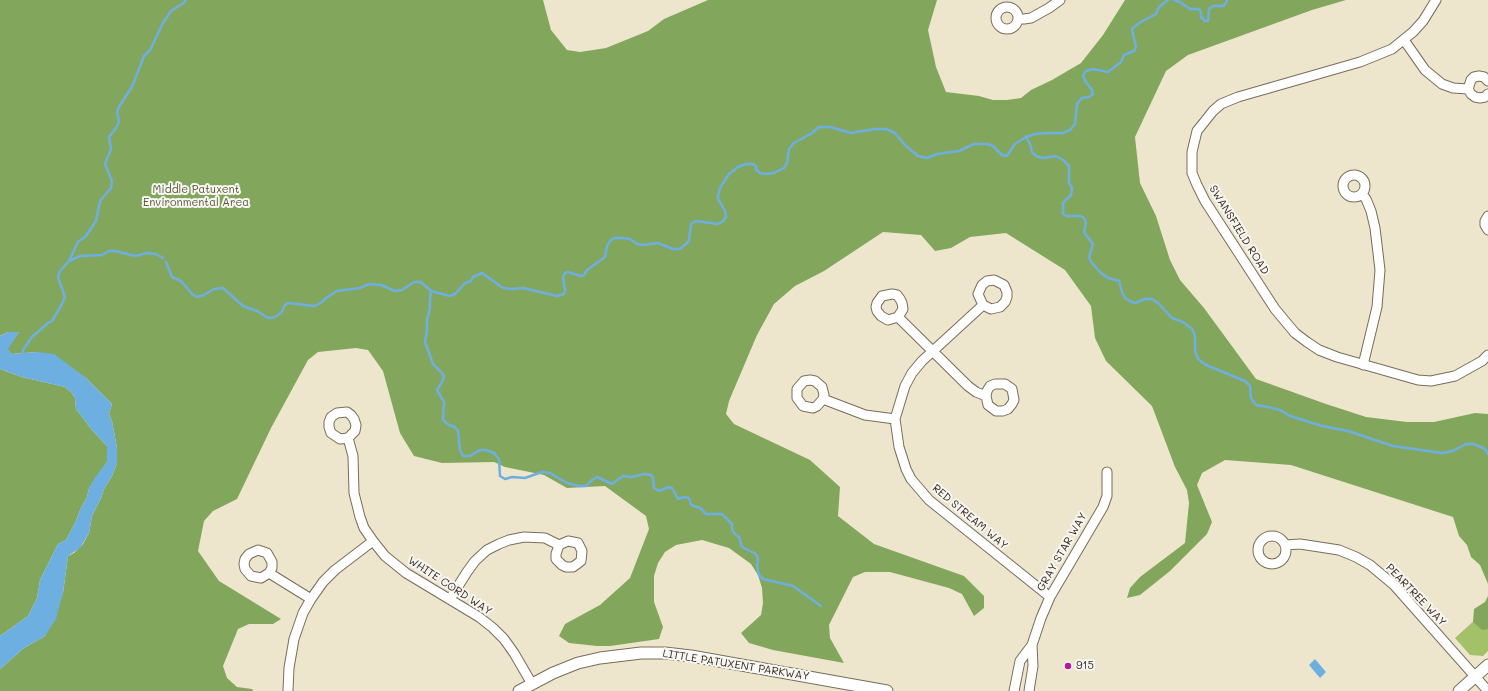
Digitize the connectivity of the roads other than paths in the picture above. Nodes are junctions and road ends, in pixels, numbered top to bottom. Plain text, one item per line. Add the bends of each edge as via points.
1 (1060, 0) edge
2 (1436, 0) edge
3 (1018, 19) dead end
4 (1404, 40) junction
5 (1488, 81) edge
6 (1468, 89) junction
7 (1488, 94) edge
8 (1362, 194) dead end
9 (1488, 216) edge
10 (1488, 230) edge
11 (983, 305) dead end
12 (898, 317) dead end
13 (932, 352) junction
14 (1488, 355) edge
15 (1363, 365) junction
16 (986, 396) dead end
17 (823, 399) dead end
18 (895, 419) junction
19 (348, 438) dead end
20 (1107, 472) dead end
21 (372, 541) junction
22 (559, 545) dead end
23 (1285, 545) dead end
24 (269, 573) dead end
25 (1050, 597) junction
26 (311, 599) junction
27 (450, 599) junction
28 (1032, 645) junction
29 (1488, 665) edge
30 (1475, 676) junction
31 (532, 684) junction
32 (288, 691) edge
33 (519, 691) edge
34 (887, 691) edge
35 (1014, 691) edge
36 (1029, 691) edge
37 (1459, 691) edge
38 (1488, 691) edge

1 - 3 street via 1035,16
2 - 4 street, SWANSFIELD ROAD via 1423,20
4 - 6 street via 1425,70 1442,84
4 - 15 street, SWANSFIELD ROAD via 1360,62 1238,97 1222,104 1212,110 1197,131 1192,152 1192,174 1196,185 1270,303 1285,322 1295,333 1319,350
5 - 6 street via 1484,77 1474,77
6 - 7 street via 1475,98
8 - 15 street via 1374,223 1380,270 1377,307
9 - 10 street via 1485,220
11 - 13 street, RED STREAM WAY
12 - 13 street
13 - 16 street via 968,386
13 - 18 street, RED STREAM WAY via 912,373 905,386
14 - 15 street, SWANSFIELD ROAD via 1455,376 1431,381 1407,378
17 - 18 street via 865,415
18 - 25 street, RED STREAM WAY via 902,459 920,491
19 - 21 street, WHITE CORD WAY via 353,456 356,504 364,528
20 - 25 street, GRAY STAR WAY via 1107,496 1103,507
21 - 26 street via 334,570
21 - 27 street, WHITE CORD WAY via 385,556 406,573
22 - 27 street via 545,538 534,537 499,544 487,550 475,561
23 - 30 street, PEARTREE WAY via 1300,544 1339,550 1356,556 1370,565 1394,585
24 - 26 street
25 - 28 street, GRAY STAR WAY
26 - 32 street via 302,613 294,639 288,668
27 - 31 street, WHITE CORD WAY via 479,617 504,639
28 - 35 street, GRAY STAR WAY via 1020,661
28 - 36 street, GRAY STAR WAY via 1033,666
29 - 30 street
30 - 37 street
30 - 38 street, PEARTREE WAY
31 - 33 street, LITTLE PATUXENT PARKWAY
31 - 34 street, LITTLE PATUXENT PARKWAY via 578,663 641,653 665,653

